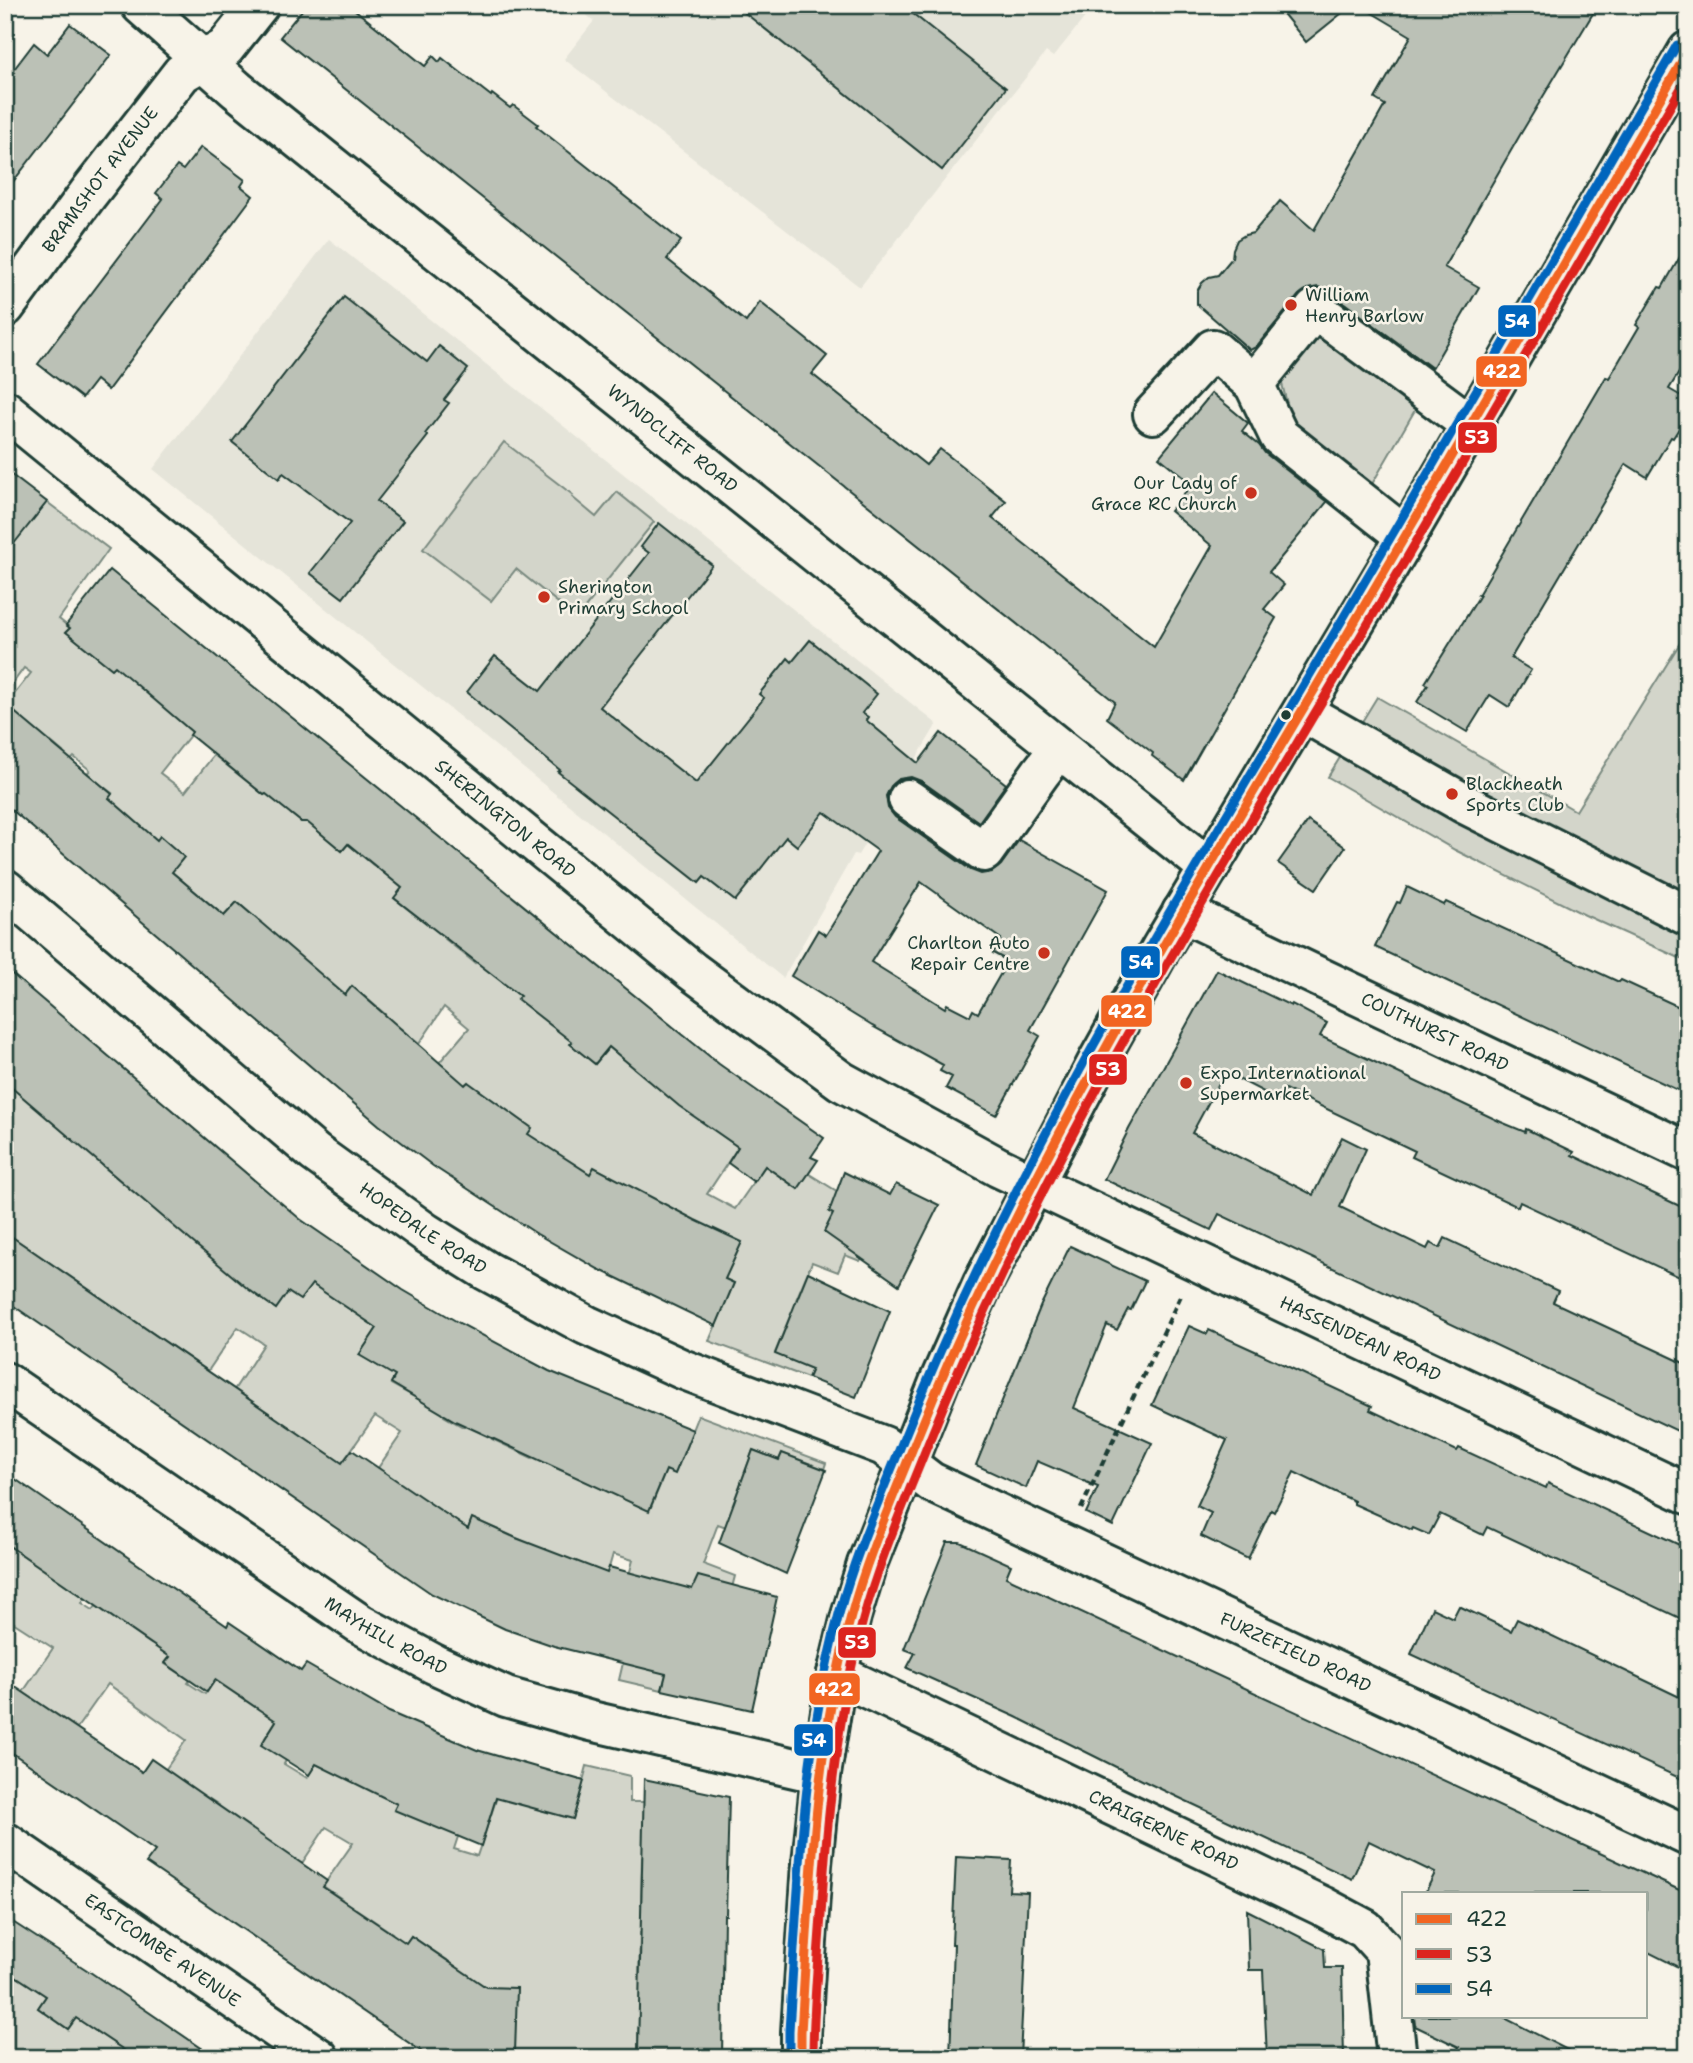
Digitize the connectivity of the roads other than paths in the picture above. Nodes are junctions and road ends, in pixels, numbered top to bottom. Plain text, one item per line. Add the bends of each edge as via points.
1 (141, 5) edge
2 (259, 5) edge
3 (1688, 51) edge
4 (203, 61) junction
5 (5, 307) edge
6 (1254, 384) junction
7 (5, 410) edge
8 (1153, 414) dead end
9 (1471, 424) junction
10 (1406, 537) junction
11 (1303, 712) junction
12 (1059, 749) junction
13 (908, 799) dead end
14 (1209, 868) junction
15 (5, 889) edge
16 (1182, 912) junction
17 (1688, 916) edge
18 (1688, 1152) edge
19 (1033, 1183) junction
20 (5, 1382) edge
21 (907, 1464) junction
22 (1688, 1494) edge
23 (837, 1674) junction
24 (821, 1773) junction
25 (1688, 1836) edge
26 (5, 1842) edge
27 (319, 2058) edge
28 (801, 2058) edge
29 (1397, 2058) edge

1 - 4 street, WYNDCLIFF ROAD
2 - 4 street, BRAMSHOT AVENUE via 225,48
3 - 9 street
4 - 5 street, BRAMSHOT AVENUE via 182,73
4 - 12 street, WYNDCLIFF ROAD
6 - 8 street via 1213,349
6 - 9 street via 1315,309
6 - 10 street via 1279,436
7 - 19 street, SHERINGTON ROAD via 753,1017 841,1082
9 - 10 street
10 - 11 street
11 - 14 street
11 - 17 street via 1465,804
12 - 13 street via 984,852
12 - 14 street, WYNDCLIFF ROAD
14 - 16 street
15 - 21 street, HOPEDALE ROAD via 315,1153 426,1233 586,1325 682,1369 884,1446
16 - 18 street, COUTHURST ROAD
16 - 19 street
19 - 21 street via 978,1295
19 - 22 street, HASSENDEAN ROAD
20 - 24 street, MAYHILL ROAD via 360,1624 434,1664 506,1697 591,1721
21 - 23 street via 867,1564
21 - 25 street, FURZEFIELD ROAD via 931,1482
23 - 24 street
23 - 29 street, CRAIGERNE ROAD via 1365,1928 1385,1951
24 - 28 street
26 - 27 street, EASTCOMBE AVENUE

